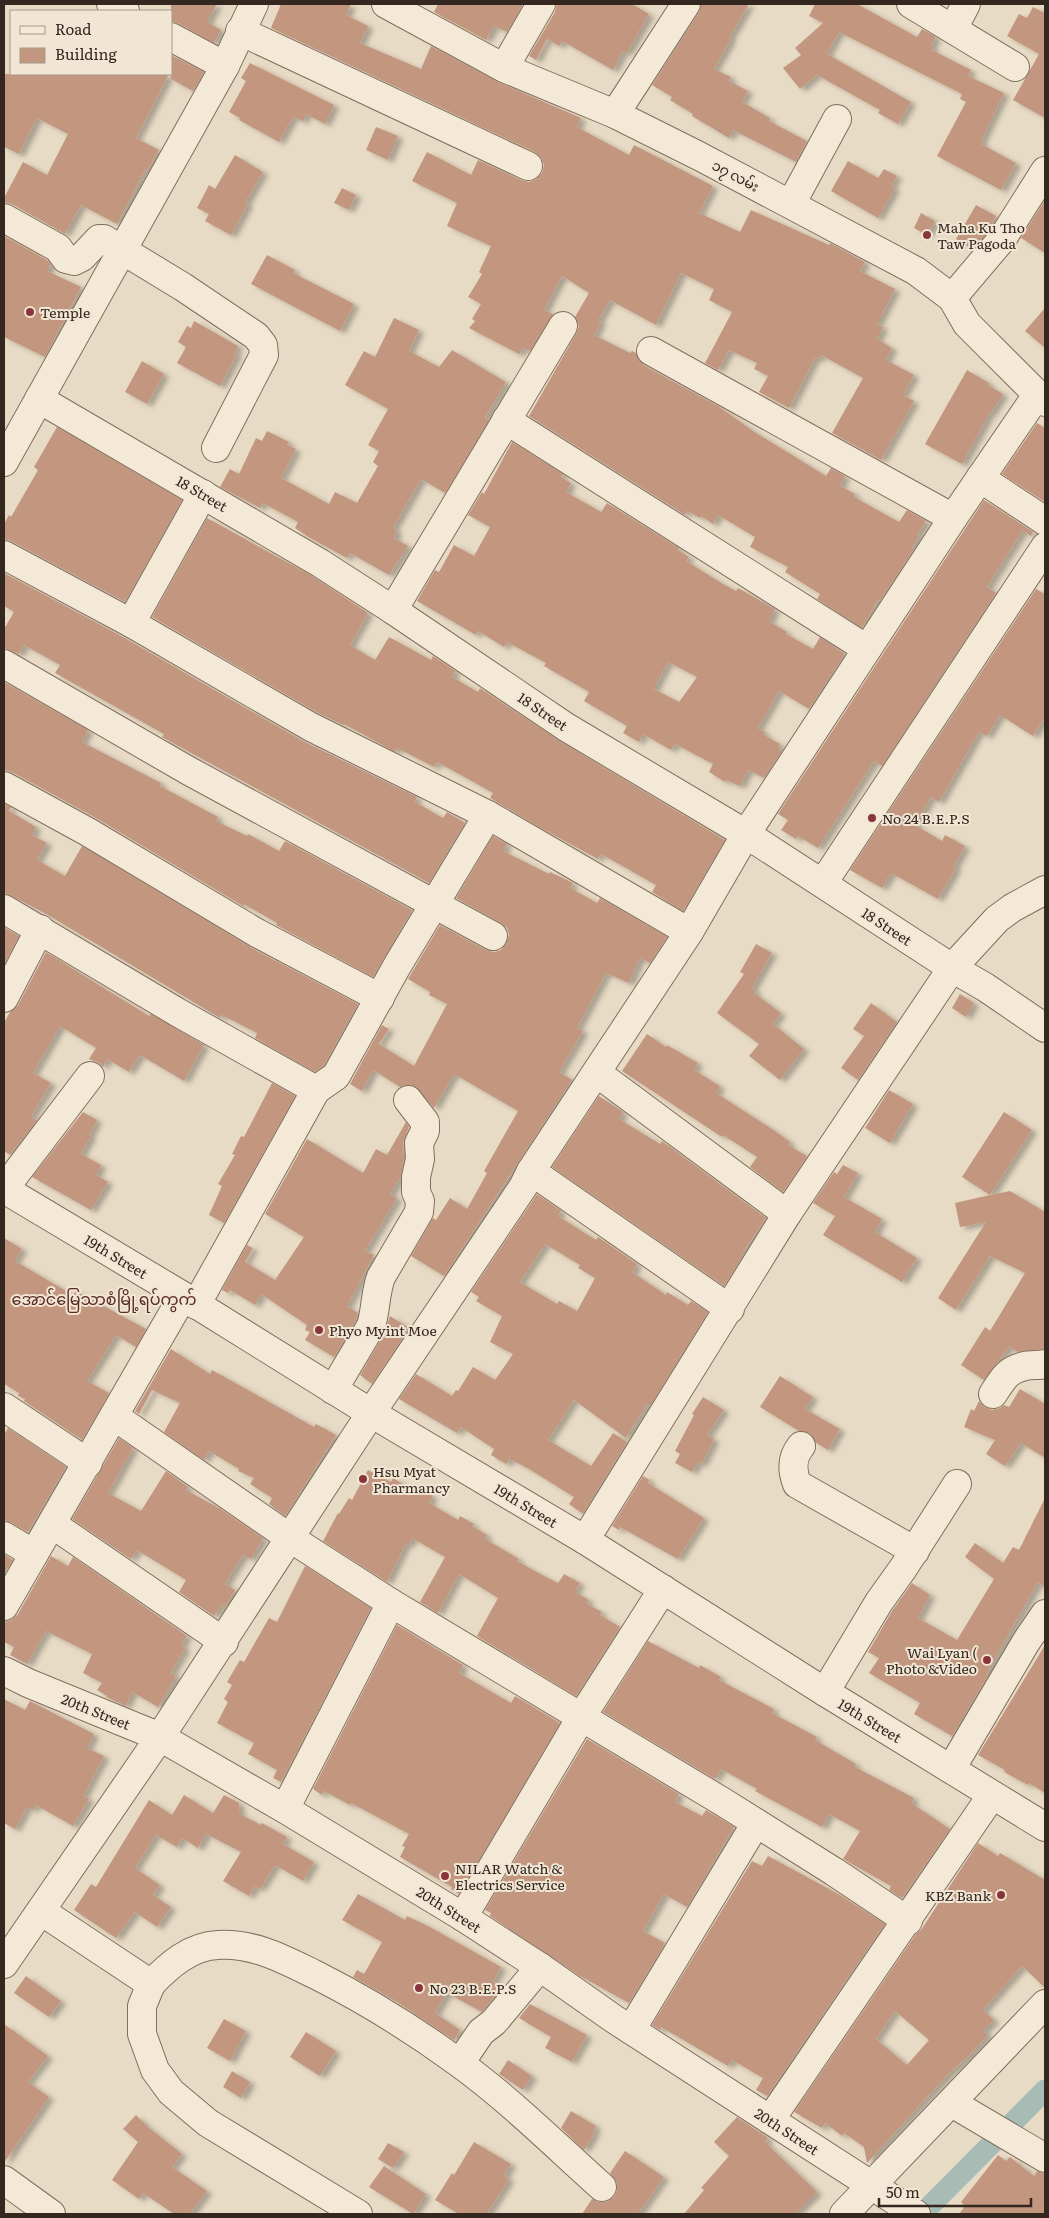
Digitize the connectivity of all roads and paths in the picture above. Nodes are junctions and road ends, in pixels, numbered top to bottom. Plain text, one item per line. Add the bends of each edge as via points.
1 (111, 4) edge
2 (254, 4) edge
3 (386, 4) edge
4 (541, 4) edge
5 (686, 4) edge
6 (911, 4) edge
7 (966, 4) edge
8 (123, 10) edge
9 (953, 29) junction
10 (240, 31) junction
11 (172, 38) edge
12 (225, 66) junction
13 (1014, 67) dead end
14 (504, 68) junction
15 (615, 114) junction
16 (837, 119) dead end
17 (528, 166) dead end
18 (1045, 171) edge
19 (791, 204) junction
20 (4, 218) edge
21 (123, 249) junction
22 (952, 298) junction
23 (563, 326) dead end
24 (651, 351) dead end
25 (39, 399) junction
26 (1041, 399) edge
27 (506, 420) junction
28 (14, 421) edge
29 (216, 448) dead end
30 (4, 462) edge
31 (980, 478) junction
32 (203, 494) junction
33 (953, 518) junction
34 (1045, 521) edge
35 (1045, 547) edge
36 (4, 555) edge
37 (394, 610) junction
38 (131, 623) junction
39 (867, 649) junction
40 (4, 664) edge
41 (4, 786) edge
42 (488, 815) junction
43 (746, 834) junction
44 (822, 883) junction
45 (1045, 890) edge
46 (435, 903) junction
47 (4, 909) edge
48 (40, 929) junction
49 (689, 932) junction
50 (493, 936) dead end
51 (952, 968) junction
52 (4, 998) edge
53 (380, 998) junction
54 (1045, 1028) edge
55 (597, 1073) junction
56 (90, 1076) dead end
57 (316, 1090) junction
58 (408, 1100) dead end
59 (531, 1171) junction
60 (4, 1189) edge
61 (787, 1214) junction
62 (190, 1300) junction
63 (730, 1309) junction
64 (1045, 1364) edge
65 (333, 1390) junction
66 (993, 1394) dead end
67 (4, 1407) edge
68 (371, 1414) junction
69 (114, 1416) junction
70 (801, 1446) dead end
71 (88, 1463) junction
72 (957, 1484) dead end
73 (52, 1524) junction
74 (4, 1536) edge
75 (290, 1538) junction
76 (584, 1540) junction
77 (915, 1551) junction
78 (34, 1554) junction
79 (663, 1588) junction
80 (391, 1602) junction
81 (4, 1606) edge
82 (1045, 1614) edge
83 (224, 1642) junction
84 (4, 1671) edge
85 (825, 1692) junction
86 (582, 1716) junction
87 (160, 1737) junction
88 (951, 1769) junction
89 (992, 1795) junction
90 (285, 1809) junction
91 (756, 1823) junction
92 (1045, 1827) edge
93 (41, 1911) junction
94 (463, 1917) junction
95 (908, 1921) junction
96 (4, 1964) edge
97 (540, 1967) junction
98 (150, 1984) junction
99 (1045, 2004) edge
100 (631, 2030) junction
101 (460, 2063) junction
102 (952, 2103) junction
103 (770, 2120) junction
104 (1045, 2158) edge
105 (4, 2180) edge
106 (872, 2186) junction
107 (602, 2187) dead end
108 (907, 2208) edge
109 (52, 2214) edge
110 (358, 2214) edge
111 (844, 2214) edge

1 - 8 street
2 - 10 street
3 - 14 street, ၁၇ လမ်း
4 - 14 street
5 - 15 street
6 - 9 street
7 - 9 street
9 - 13 street
10 - 12 street
10 - 17 street
11 - 12 street
12 - 21 street
14 - 15 street, ၁၇ လမ်း
15 - 19 street, ၁၇ လမ်း
16 - 19 street
18 - 22 street via 1002,239
19 - 22 street, ၁၇ လမ်း via 916,271
20 - 21 street via 58,248 66,259 74,261 82,257 99,239
21 - 25 street
21 - 29 street via 256,336 263,345 264,355
22 - 26 street, ၁၇ လမ်း via 967,324
23 - 27 street
24 - 33 street
25 - 28 street
25 - 32 street, 18 Street
26 - 31 street
27 - 37 street
27 - 39 street
28 - 30 street
31 - 33 street
31 - 34 street
32 - 37 street, 18 Street
32 - 38 street
33 - 39 street
35 - 44 street
36 - 38 street
37 - 43 street, 18 Street via 566,727
38 - 42 street via 312,727
39 - 43 street
40 - 46 street via 189,772
41 - 53 street via 257,933
42 - 46 street
42 - 49 street
43 - 44 street, 18 Street
43 - 49 street
44 - 51 street, 18 Street
45 - 51 street via 997,919
46 - 50 street
46 - 53 street
47 - 48 street
48 - 52 street
48 - 57 street via 177,1012
49 - 55 street
51 - 54 street, 18 Street
51 - 61 street
53 - 57 street via 336,1076
55 - 59 street
55 - 61 street
56 - 60 street
57 - 62 street
58 - 65 street via 425,1122 419,1143 416,1177 419,1212 377,1286 371,1326
59 - 63 street
59 - 68 street
60 - 62 street, 19th Street
61 - 63 street
62 - 65 street, 19th Street
62 - 69 street
63 - 76 street
64 - 66 street via 1009,1371
65 - 68 street, 19th Street
67 - 71 street
68 - 75 street
68 - 76 street, 19th Street
69 - 71 street
69 - 75 street
70 - 77 street via 795,1453 792,1472 797,1484
71 - 73 street
72 - 77 street
73 - 78 street
73 - 83 street
74 - 78 street
75 - 80 street
75 - 83 street
76 - 79 street, 19th Street
77 - 85 street
78 - 81 street
79 - 85 street, 19th Street
79 - 86 street
80 - 86 street
80 - 90 street
82 - 88 street
83 - 87 street
84 - 87 street, 20th Street
85 - 88 street, 19th Street
86 - 91 street
86 - 94 street
87 - 90 street, 20th Street
87 - 93 street
88 - 89 street, 19th Street
89 - 92 street, 19th Street
89 - 95 street
90 - 94 street, 20th Street
91 - 95 street
91 - 100 street
93 - 96 street
93 - 98 street
94 - 97 street, 20th Street
95 - 103 street
97 - 100 street, 20th Street
97 - 101 street via 494,2022 481,2032
98 - 101 street via 180,1958 200,1948 238,1945 266,1951 348,1991
98 - 110 street via 142,2006 142,2034 154,2070 171,2092 208,2123
99 - 102 street
100 - 103 street, 20th Street
101 - 107 street
102 - 104 street
102 - 106 street
103 - 106 street, 20th Street
105 - 109 street
106 - 108 street, 20th Street
106 - 111 street

